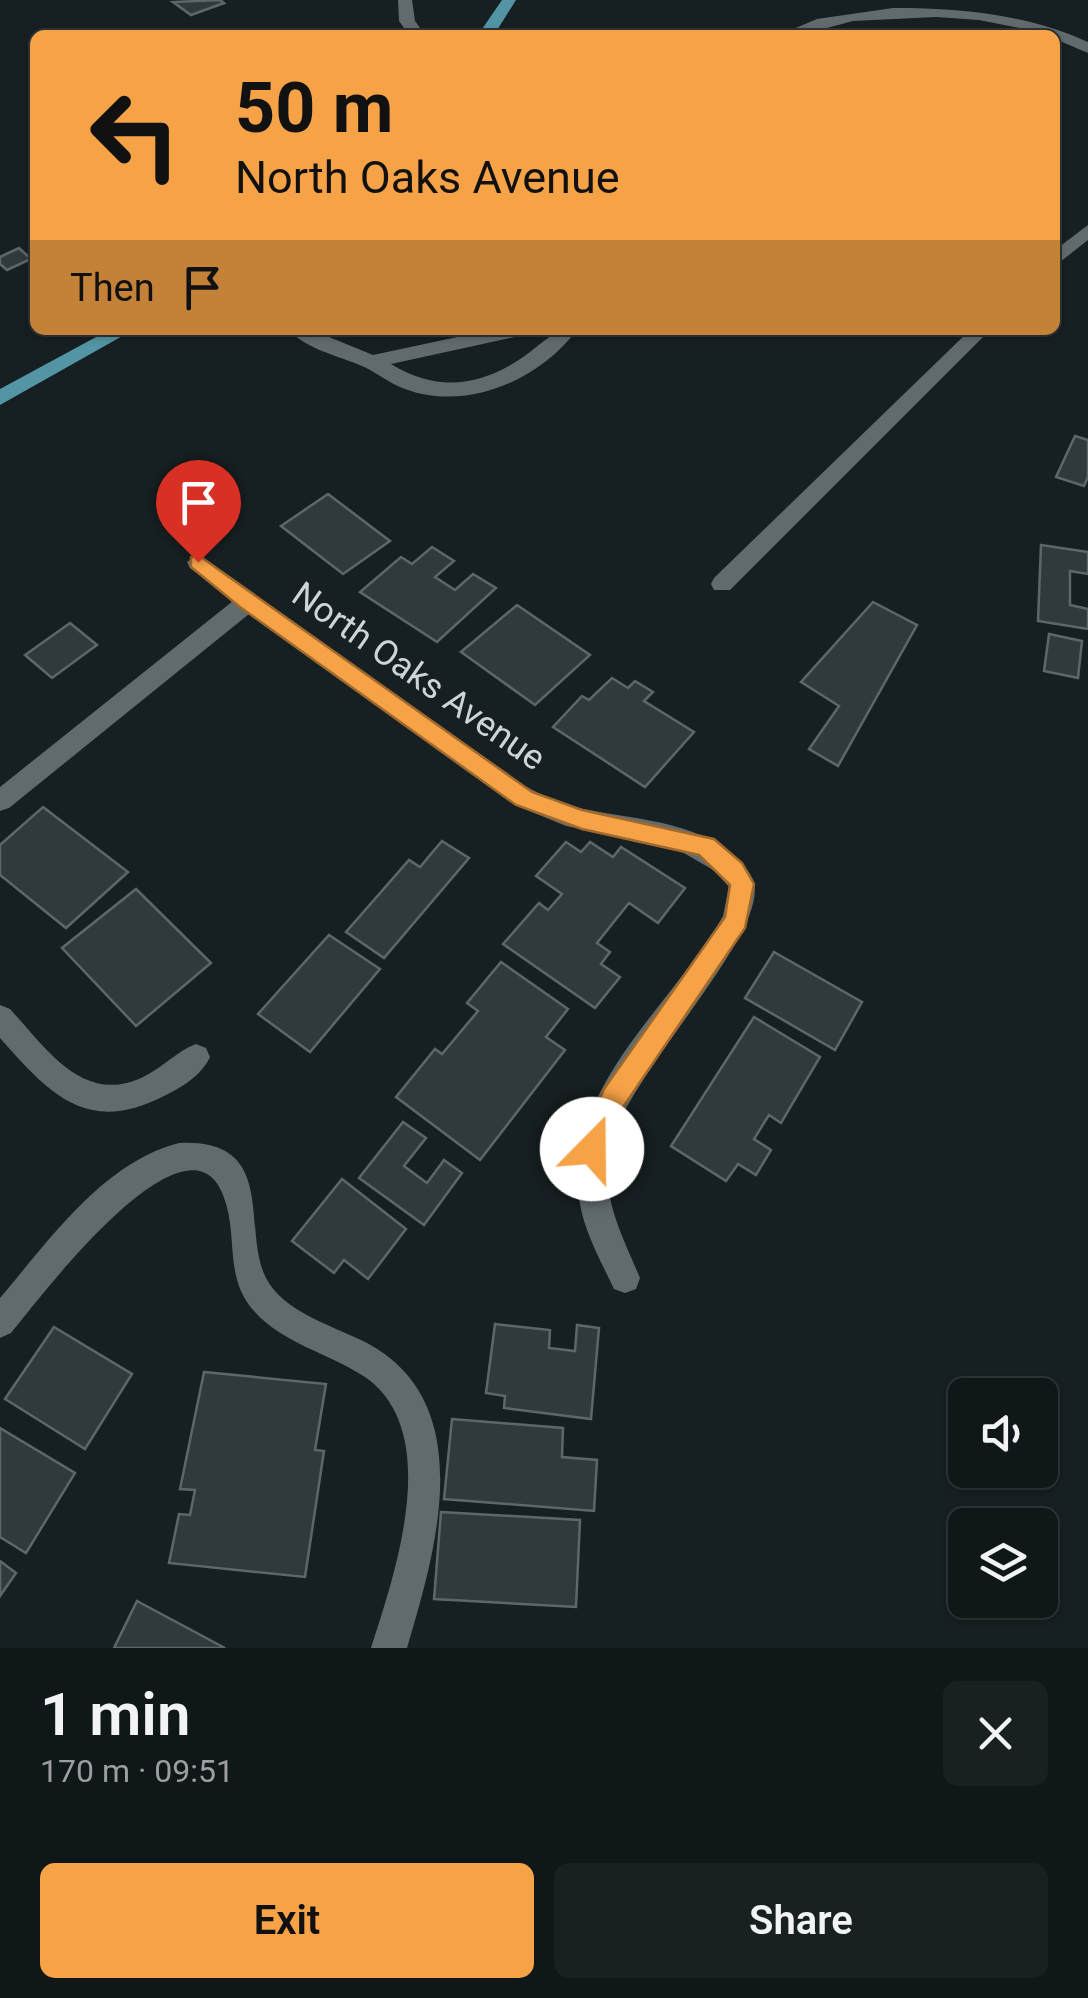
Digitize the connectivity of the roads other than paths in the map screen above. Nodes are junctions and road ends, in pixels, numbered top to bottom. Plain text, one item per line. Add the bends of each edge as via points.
1 (404, 0) edge
2 (509, 0) edge
3 (414, 30) edge
4 (489, 30) edge
5 (793, 30) edge
6 (1043, 30) edge
7 (1060, 37) edge
8 (1088, 48) edge
9 (1088, 230) edge
10 (1060, 255) edge
11 (115, 335) edge
12 (307, 335) edge
13 (498, 335) edge
14 (522, 335) edge
15 (563, 335) edge
16 (976, 335) edge
17 (544, 352) junction
18 (372, 362) junction
19 (0, 398) edge
20 (198, 562) dead end
21 (722, 584) dead end
22 (248, 602) junction
23 (0, 801) edge
24 (0, 1018) edge
25 (196, 1057) dead end
26 (625, 1278) dead end
27 (0, 1322) edge
28 (389, 1648) edge

1 - 3 street
2 - 4 main road
5 - 6 street via 835,11 890,2 946,3
7 - 8 street
9 - 10 street
11 - 19 main road
12 - 18 street
13 - 18 street
14 - 17 street
15 - 17 street
16 - 21 street
17 - 18 street via 476,390 420,388
20 - 22 street, North Oaks Avenue
22 - 23 street, North Oaks Avenue
22 - 26 street, North Oaks Avenue via 524,798 582,819 706,846 742,884 737,920 613,1098 592,1149 593,1194 610,1255
24 - 25 street via 72,1090 100,1098 150,1090
27 - 28 street via 111,1201 153,1166 190,1156 220,1166 236,1188 250,1272 262,1299 304,1331 386,1373 409,1398 421,1436 421,1512

